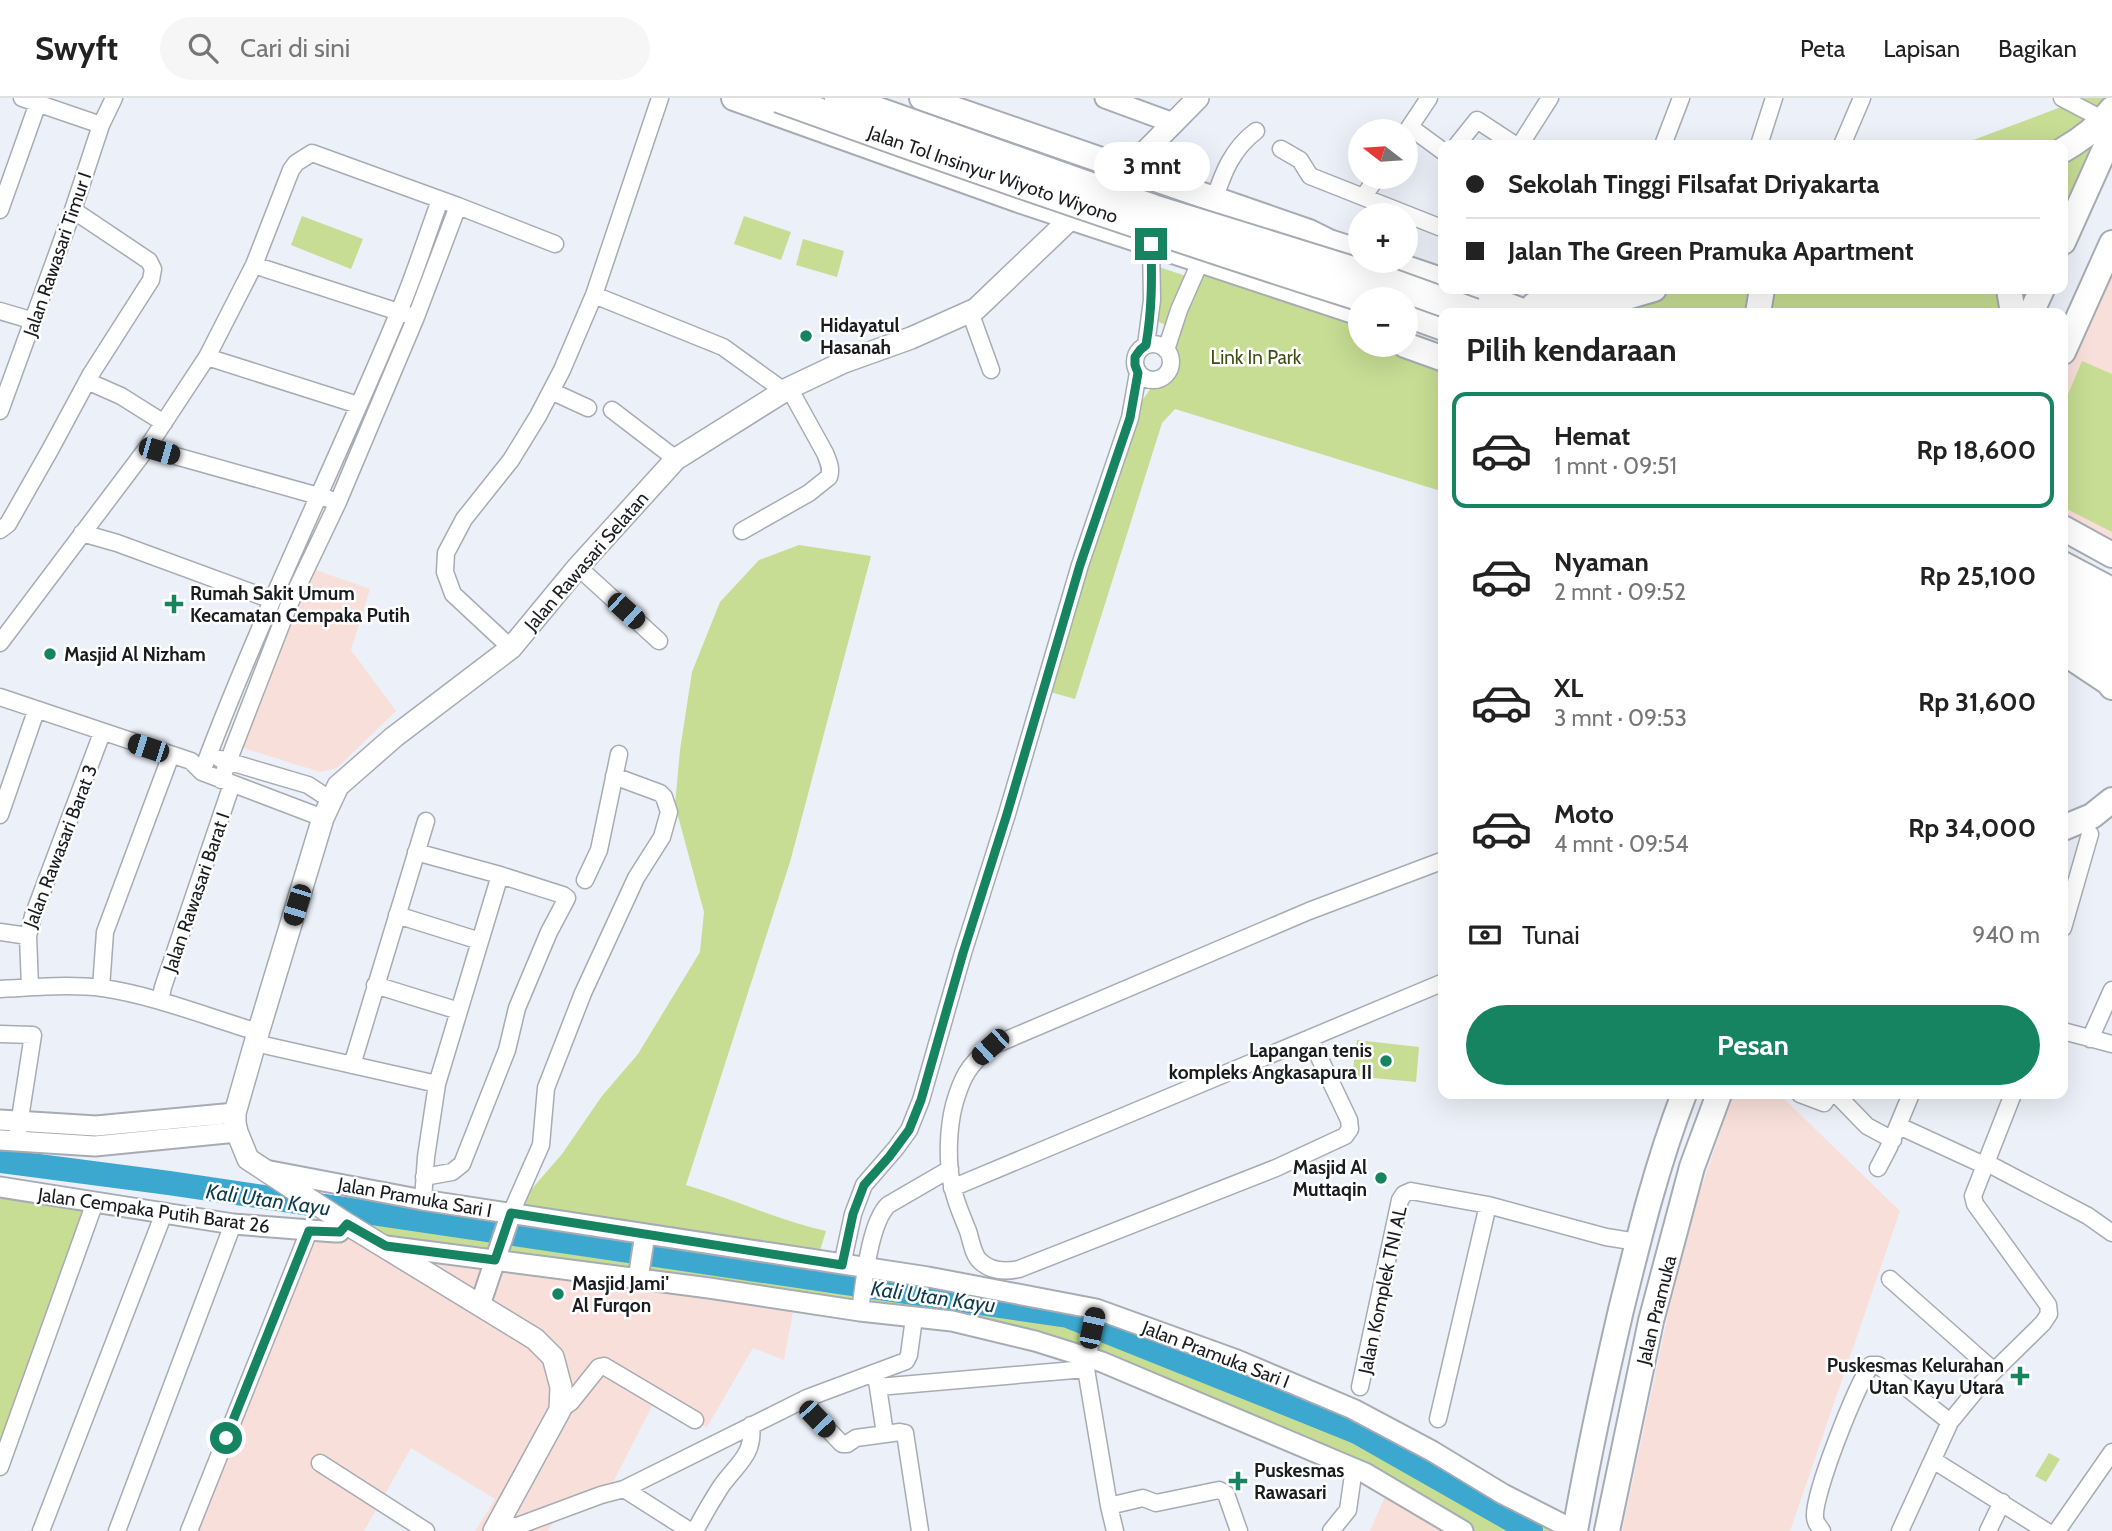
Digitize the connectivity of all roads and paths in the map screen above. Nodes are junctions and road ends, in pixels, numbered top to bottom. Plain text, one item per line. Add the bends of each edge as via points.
1 (22, 98) edge
2 (114, 98) edge
3 (660, 98) edge
4 (734, 98) edge
5 (779, 98) edge
6 (839, 98) edge
7 (922, 98) edge
8 (1105, 98) edge
9 (1198, 98) edge
10 (1429, 98) edge
11 (1550, 98) edge
12 (1681, 98) edge
13 (1774, 98) edge
14 (1862, 98) edge
15 (2069, 101) edge
16 (38, 103) junction
17 (1415, 119) edge
18 (2109, 120) edge
19 (101, 125) junction
20 (1256, 131) dead end
21 (1418, 136) edge
22 (1160, 137) junction
23 (1041, 140) junction
24 (1461, 140) edge
25 (1510, 140) edge
26 (1521, 140) edge
27 (1665, 140) edge
28 (1761, 140) edge
29 (1844, 140) edge
30 (2068, 147) edge
31 (1438, 148) edge
32 (1281, 149) dead end
33 (1127, 170) junction
34 (1218, 188) junction
35 (1369, 189) edge
36 (1364, 196) junction
37 (440, 200) junction
38 (1018, 200) junction
39 (458, 205) junction
40 (0, 210) edge
41 (73, 210) junction
42 (1072, 218) junction
43 (1438, 227) edge
44 (2068, 229) edge
45 (1308, 232) junction
46 (1348, 238) edge
47 (1144, 241) junction
48 (2112, 243) edge
49 (555, 244) dead end
50 (1348, 248) edge
51 (1201, 260) junction
52 (1418, 261) edge
53 (254, 265) junction
54 (1438, 268) edge
55 (1418, 272) edge
56 (1438, 279) edge
57 (1348, 293) edge
58 (1487, 294) edge
59 (1506, 294) edge
60 (1573, 294) edge
61 (1637, 294) edge
62 (594, 295) junction
63 (1327, 303) junction
64 (1537, 305) edge
65 (1348, 308) edge
66 (1460, 308) edge
67 (0, 311) edge
68 (399, 312) junction
69 (970, 312) junction
70 (416, 317) junction
71 (1348, 317) edge
72 (1418, 317) edge
73 (34, 321) junction
74 (1438, 324) edge
75 (1418, 334) edge
76 (1438, 341) edge
77 (2068, 341) edge
78 (1146, 345) junction
79 (1166, 350) junction
80 (1418, 350) edge
81 (207, 357) junction
82 (1438, 357) edge
83 (991, 370) dead end
84 (1145, 377) junction
85 (87, 381) junction
86 (786, 389) junction
87 (551, 391) junction
88 (358, 405) junction
89 (589, 408) dead end
90 (612, 410) dead end
91 (0, 411) edge
92 (164, 423) junction
93 (148, 448) junction
94 (676, 459) junction
95 (320, 496) junction
96 (338, 502) junction
97 (0, 530) edge
98 (742, 531) dead end
99 (2068, 531) edge
100 (82, 533) junction
101 (2068, 551) edge
102 (2112, 555) edge
103 (578, 567) junction
104 (2068, 567) edge
105 (2112, 573) edge
106 (2068, 583) edge
107 (2112, 590) edge
108 (272, 600) junction
109 (2112, 606) edge
110 (2068, 611) edge
111 (0, 615) edge
112 (13, 626) junction
113 (2068, 626) edge
114 (2112, 636) edge
115 (2068, 639) edge
116 (659, 641) dead end
117 (0, 643) edge
118 (511, 648) junction
119 (2112, 649) edge
120 (2068, 655) edge
121 (2112, 661) edge
122 (2112, 687) edge
123 (0, 697) edge
124 (36, 711) junction
125 (102, 733) junction
126 (619, 754) dead end
127 (171, 755) junction
128 (208, 756) junction
129 (228, 760) junction
130 (196, 767) junction
131 (614, 776) junction
132 (226, 782) junction
133 (2112, 800) edge
134 (331, 801) junction
135 (0, 815) edge
136 (426, 821) dead end
137 (2112, 821) edge
138 (2071, 833) edge
139 (416, 852) junction
140 (1438, 862) edge
141 (2068, 869) edge
142 (500, 874) junction
143 (585, 880) dead end
144 (397, 915) junction
145 (0, 932) edge
146 (28, 936) junction
147 (480, 941) junction
148 (376, 985) junction
149 (1438, 985) edge
150 (30, 987) junction
151 (102, 988) junction
152 (0, 989) edge
153 (2112, 990) edge
154 (160, 1001) junction
155 (459, 1011) junction
156 (2068, 1032) edge
157 (0, 1034) edge
158 (257, 1037) junction
159 (1310, 1038) junction
160 (2090, 1039) junction
161 (2112, 1044) edge
162 (352, 1065) junction
163 (437, 1084) junction
164 (1666, 1099) edge
165 (1682, 1099) edge
166 (1717, 1099) edge
167 (1731, 1099) edge
168 (1841, 1099) edge
169 (1909, 1099) edge
170 (2011, 1099) edge
171 (10, 1121) edge
172 (236, 1122) junction
173 (1896, 1133) junction
174 (9, 1140) edge
175 (1987, 1164) junction
176 (1692, 1167) junction
177 (1878, 1168) dead end
178 (262, 1169) junction
179 (950, 1169) junction
180 (424, 1177) junction
181 (0, 1187) edge
182 (952, 1188) junction
183 (424, 1200) junction
184 (1698, 1201) junction
185 (95, 1202) junction
186 (1488, 1205) junction
187 (164, 1213) junction
188 (510, 1217) junction
189 (233, 1224) junction
190 (347, 1224) junction
191 (309, 1231) junction
192 (2112, 1233) edge
193 (644, 1237) junction
194 (1630, 1241) junction
195 (386, 1246) junction
196 (498, 1254) junction
197 (842, 1265) junction
198 (865, 1274) junction
199 (638, 1277) junction
200 (1890, 1279) dead end
201 (480, 1305) junction
202 (861, 1306) junction
203 (1096, 1310) junction
204 (914, 1318) junction
205 (1080, 1360) junction
206 (1994, 1371) junction
207 (876, 1380) junction
208 (1360, 1387) dead end
209 (807, 1398) junction
210 (560, 1410) junction
211 (1438, 1419) dead end
212 (695, 1420) dead end
213 (1950, 1422) junction
214 (751, 1425) junction
215 (885, 1434) junction
216 (2112, 1452) edge
217 (1933, 1460) junction
218 (320, 1463) dead end
219 (0, 1467) edge
220 (1354, 1468) junction
221 (624, 1489) junction
222 (2002, 1502) junction
223 (1109, 1506) junction
224 (508, 1527) edge
225 (1564, 1529) edge
226 (41, 1531) edge
227 (117, 1531) edge
228 (189, 1531) edge
229 (426, 1531) edge
230 (692, 1531) edge
231 (920, 1531) edge
232 (1115, 1531) edge
233 (1239, 1531) edge
234 (1331, 1531) edge
235 (1463, 1531) edge
236 (1607, 1531) edge
237 (1622, 1531) edge
238 (1822, 1531) edge
239 (1900, 1531) edge
240 (1988, 1531) edge
241 (2046, 1531) edge
242 (2057, 1531) edge

1 - 16 street
2 - 19 street, Jalan Rawasari Timur I
3 - 62 street
4 - 38 main road
5 - 57 highway, Jalan Tol Insinyur Wiyoto Wiyono, bridge
6 - 66 highway, Jalan Tol Insinyur Wiyoto Wiyono, bridge via 1153,209
7 - 23 main road
8 - 22 street
9 - 22 main road, Jalan Rawasari Selatan
10 - 17 street
11 - 26 street
12 - 27 street
13 - 28 street
14 - 29 street
15 - 18 street
16 - 19 street
16 - 40 street
18 - 30 main road
18 - 44 main road
19 - 41 street, Jalan Rawasari Timur I
20 - 34 street via 1229,160
21 - 31 street
22 - 33 main road, Jalan Rawasari Selatan
23 - 33 main road
23 - 38 main road
23 - 42 main road
24 - 25 street via 1477,120
32 - 36 street via 1300,160 1310,176
33 - 34 main road
33 - 42 main road, Jalan Rawasari Selatan
33 - 47 main road
34 - 45 main road
35 - 36 street
36 - 43 street
37 - 39 street
37 - 53 street via 312,153 291,170
37 - 68 street
38 - 42 main road
39 - 49 street
39 - 70 street
41 - 73 street, Jalan Rawasari Timur I
41 - 85 street via 149,261 153,270
42 - 47 main road
42 - 69 main road, Jalan Rawasari Selatan
45 - 46 main road
45 - 50 main road
47 - 51 main road
47 - 78 street via 1153,300
48 - 77 main road
51 - 63 main road
51 - 79 street
52 - 54 main road
53 - 68 street
53 - 81 street
55 - 56 main road
58 - 64 main road
59 - 64 main road
60 - 64 main road
61 - 64 main road via 1606,303
62 - 86 street via 723,347
62 - 87 street
63 - 65 main road
63 - 71 main road
67 - 73 street
68 - 70 street
68 - 88 street
69 - 83 street
69 - 86 main road, Jalan Rawasari Selatan
70 - 96 street
72 - 74 highway
73 - 91 street, Jalan Rawasari Timur I
75 - 76 main road
78 - 79 street
78 - 84 street via 1135,357 1135,365
79 - 84 street via 1171,360 1166,375 1159,380
80 - 82 main road
81 - 88 street
81 - 92 street
84 - 197 street via 1080,565 921,1100 909,1130 864,1185
85 - 92 street
85 - 97 street via 8,524
86 - 94 main road, Jalan Rawasari Selatan
86 - 98 street via 825,453 829,477
87 - 89 street
87 - 118 street via 511,460 464,519 446,553 444,572 453,594
88 - 95 street
90 - 94 street
92 - 93 street
93 - 95 street
93 - 100 street
94 - 103 main road, Jalan Rawasari Selatan
95 - 96 street
95 - 108 street
96 - 129 street via 288,607
99 - 102 main road
100 - 108 street
100 - 112 street
101 - 105 main road
103 - 116 street
103 - 118 main road, Jalan Rawasari Selatan
104 - 107 main road
106 - 109 highway
108 - 128 street
110 - 114 highway
111 - 112 street
112 - 117 street
113 - 119 main road
115 - 121 main road
118 - 134 main road, Jalan Rawasari Selatan via 394,737
120 - 122 main road
123 - 124 street
124 - 125 street
124 - 135 street
125 - 127 street
125 - 146 street, Jalan Rawasari Barat 3
126 - 131 street
127 - 130 street
127 - 151 street via 105,932
128 - 129 street
128 - 130 street
129 - 132 street
129 - 134 street via 308,785
130 - 132 street
131 - 143 street via 599,850
131 - 188 street via 660,793 667,803 667,822 636,878 563,1043 546,1088 541,1145
132 - 134 street
132 - 154 street, Jalan Rawasari Barat I
133 - 138 main road
134 - 158 main road
136 - 139 street
137 - 138 main road
138 - 141 street
139 - 142 street
139 - 144 street
140 - 179 street via 1309,911 990,1047 971,1064 959,1089 952,1119
142 - 147 street
142 - 180 street via 563,895 567,902 517,1008 500,1069 462,1164 452,1172
144 - 147 street
144 - 148 street
145 - 146 street, Jalan Rawasari Barat 3
146 - 150 street
147 - 155 street
148 - 155 street
148 - 162 street
149 - 159 street
150 - 151 street
150 - 152 street
151 - 154 street
153 - 160 street
154 - 158 street
155 - 163 street
156 - 160 street
157 - 171 street via 33,1035
158 - 162 street
158 - 172 main road
159 - 182 street
159 - 182 street via 1350,1129 1345,1136 1276,1168 1005,1272 978,1259
160 - 161 street
162 - 163 street
163 - 180 street
164 - 194 main road, Jalan Pramuka via 1639,1178
165 - 194 main road, Jalan Pramuka
166 - 176 main road, Jalan Pramuka
167 - 184 main road, Jalan Pramuka
168 - 173 street via 1867,1126
169 - 173 street
170 - 175 street
171 - 172 street via 96,1126
171 - 174 street
172 - 174 street via 95,1146
172 - 178 main road via 248,1158
173 - 175 street
173 - 177 street
175 - 192 street
175 - 206 street via 1973,1196 1975,1204 2048,1305 2049,1314
176 - 184 main road
176 - 236 main road, Jalan Pramuka via 1651,1321
178 - 183 street, Jalan Pramuka Sari I
178 - 190 main road
179 - 182 street
179 - 198 street via 882,1211
180 - 183 street
181 - 185 street, Jalan Cempaka Putih Barat 26
183 - 188 street, Jalan Pramuka Sari I
184 - 237 main road, Jalan Pramuka via 1669,1310
185 - 187 street, Jalan Cempaka Putih Barat 26
185 - 219 street
186 - 194 street, Jalan Komplek TNI AL
186 - 208 street, Jalan Komplek TNI AL via 1411,1191 1399,1200
186 - 211 street
187 - 189 street, Jalan Cempaka Putih Barat 26
187 - 226 street
188 - 193 street, Jalan Pramuka Sari I
188 - 196 street
189 - 191 street, Jalan Cempaka Putih Barat 26
189 - 227 street
190 - 191 street, Jalan Cempaka Putih Barat 26 via 340,1232
190 - 195 main road
191 - 228 street
193 - 197 street, Jalan Pramuka Sari I
193 - 199 street
194 - 225 main road, Jalan Pramuka via 1602,1393
195 - 196 street
195 - 201 main road
196 - 199 street
196 - 201 street
197 - 198 street, Jalan Pramuka Sari I
198 - 202 street
198 - 203 street, Jalan Pramuka Sari I via 961,1283
199 - 202 street
200 - 206 street
201 - 210 main road via 535,1339 553,1357 561,1387
202 - 204 street
203 - 205 street
203 - 225 street, Jalan Pramuka Sari I via 1237,1360 1353,1409
204 - 205 street via 952,1321 1035,1341
204 - 207 street via 906,1361
205 - 207 street
205 - 220 street via 1168,1388
205 - 223 street
206 - 213 street
207 - 209 street
207 - 215 street
209 - 214 street
209 - 215 street via 812,1413 842,1444
210 - 212 street via 604,1366
210 - 224 main road
213 - 217 street
213 - 238 street via 1878,1365 1871,1365 1826,1473 1815,1514
214 - 221 street
214 - 230 street via 747,1454
215 - 231 street via 902,1432 907,1438
216 - 242 street
217 - 222 street
217 - 239 street
218 - 229 street
220 - 234 street via 1348,1510
220 - 235 street
221 - 224 street
221 - 230 street
222 - 240 street
222 - 241 street
223 - 232 street
223 - 233 street via 1143,1498 1156,1503 1219,1490 1226,1494

